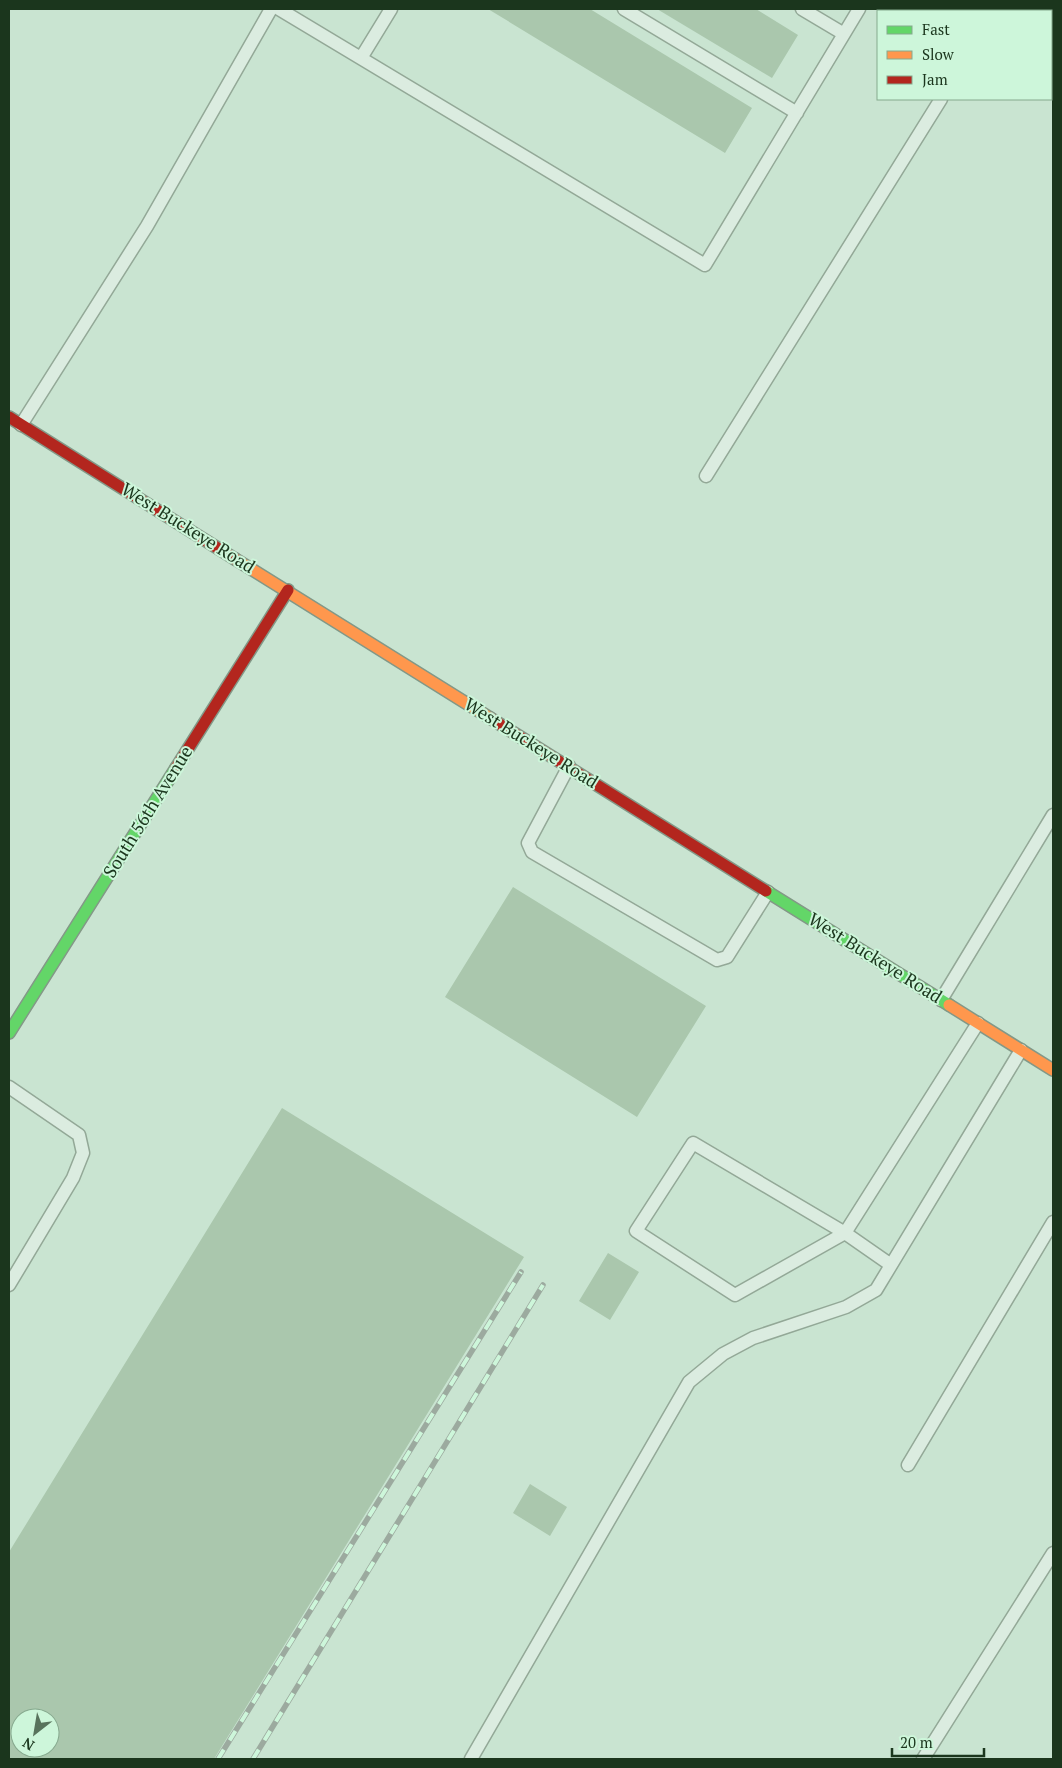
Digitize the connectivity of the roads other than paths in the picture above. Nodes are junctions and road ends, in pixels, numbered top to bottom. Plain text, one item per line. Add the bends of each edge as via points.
1 (271, 9) edge
2 (279, 9) edge
3 (390, 9) edge
4 (624, 9) edge
5 (802, 9) edge
6 (859, 9) edge
7 (844, 34) junction
8 (361, 58) junction
9 (940, 100) edge
10 (797, 113) junction
11 (9, 417) edge
12 (21, 425) junction
13 (706, 476) dead end
14 (288, 590) junction
15 (569, 766) junction
16 (1053, 815) edge
17 (768, 892) junction
18 (941, 1000) junction
19 (978, 1023) junction
20 (9, 1033) edge
21 (1022, 1050) junction
22 (1053, 1070) edge
23 (9, 1087) edge
24 (1053, 1222) edge
25 (845, 1233) junction
26 (891, 1265) junction
27 (9, 1285) edge
28 (908, 1465) dead end
29 (1053, 1553) edge
30 (471, 1759) edge
31 (924, 1759) edge

1 - 12 lane via 147,226
2 - 8 lane
3 - 8 lane
4 - 10 lane
5 - 7 lane
6 - 7 lane
7 - 10 lane
8 - 10 lane via 705,265
9 - 13 lane
11 - 12 main road, West Buckeye Road
12 - 14 main road, West Buckeye Road
14 - 15 main road, West Buckeye Road
14 - 20 main road, South 56th Avenue
15 - 17 main road, West Buckeye Road
15 - 17 lane via 528,843 532,852 717,960 727,957
16 - 18 lane
17 - 18 main road, West Buckeye Road
18 - 19 main road, West Buckeye Road
19 - 21 main road, West Buckeye Road
19 - 25 lane
21 - 22 main road, West Buckeye Road
21 - 26 lane
23 - 27 lane via 79,1135 83,1153 73,1178
24 - 28 lane
25 - 25 lane via 693,1143 636,1232 735,1295
25 - 26 lane
26 - 30 lane via 876,1290 846,1307 753,1338 723,1354 689,1382
29 - 31 lane

